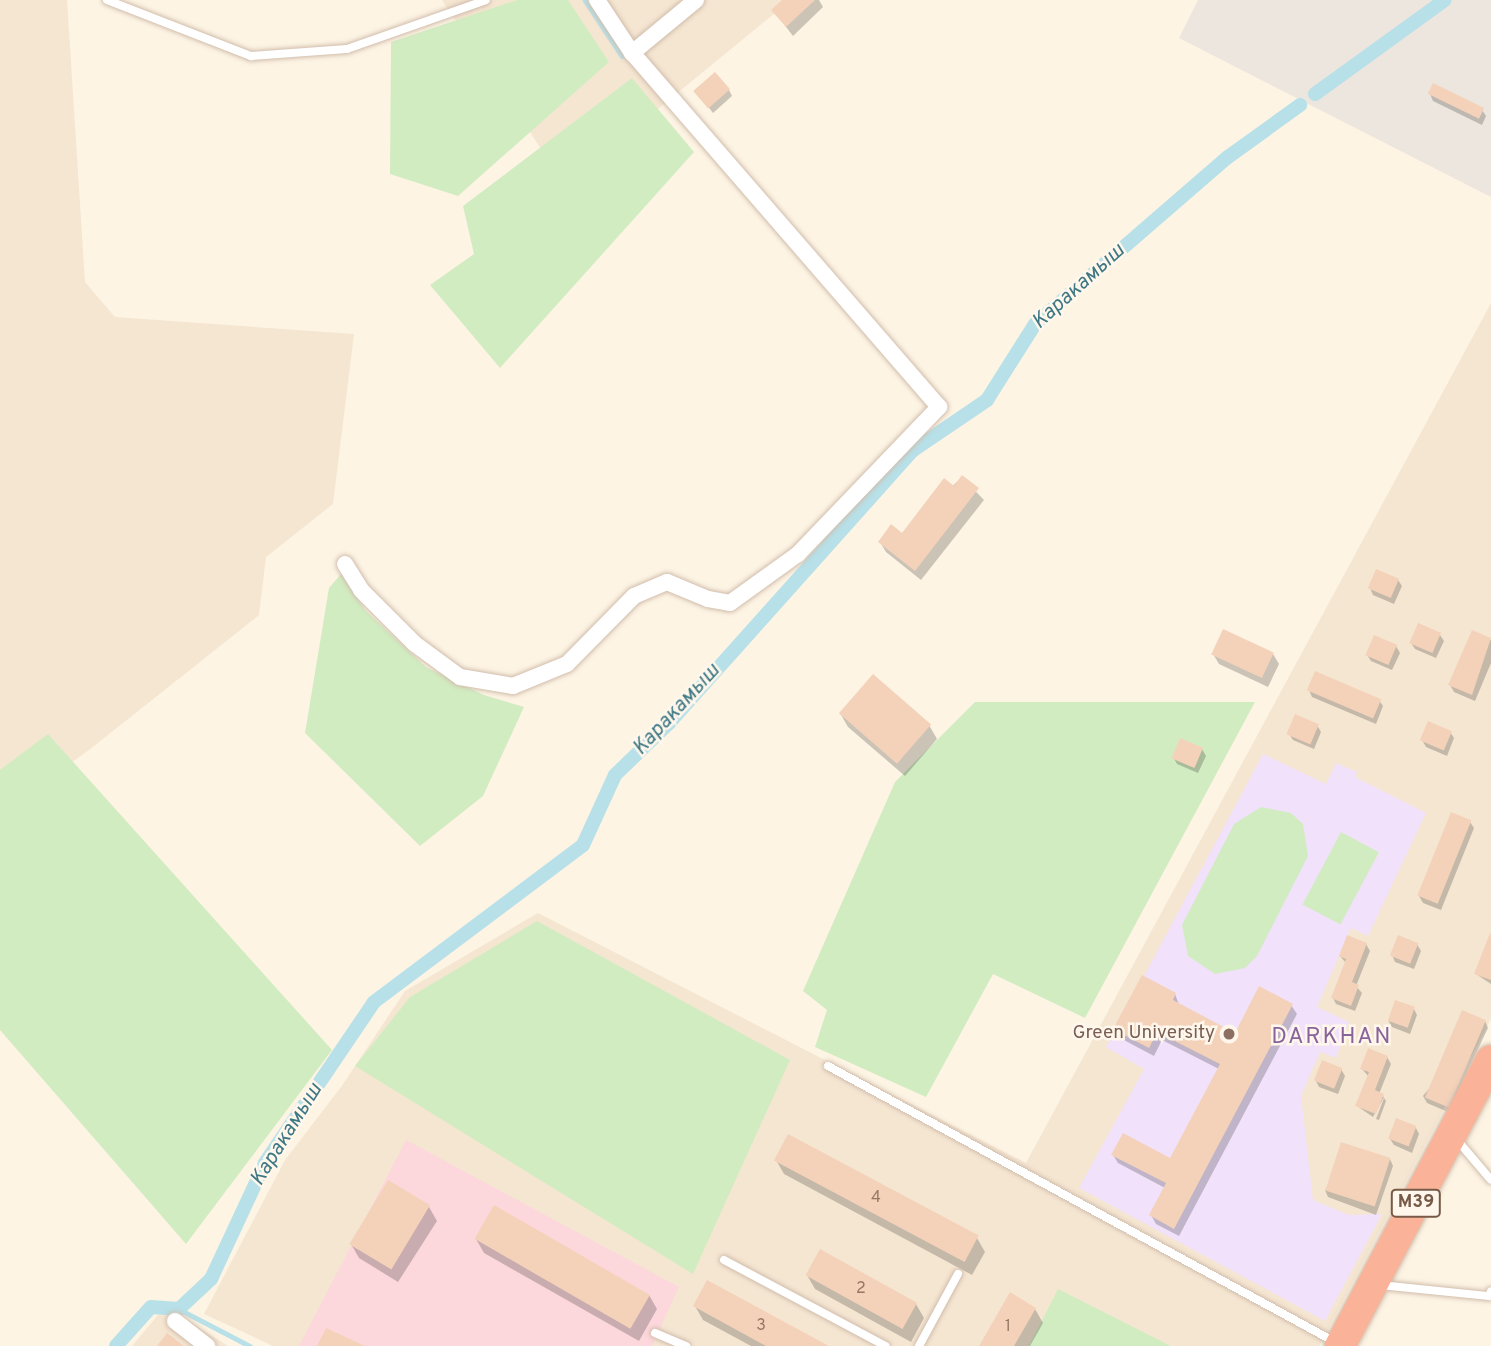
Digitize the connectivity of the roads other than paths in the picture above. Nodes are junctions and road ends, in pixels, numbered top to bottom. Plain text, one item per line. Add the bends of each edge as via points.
1 (107, 0) edge
2 (486, 0) edge
3 (597, 0) edge
4 (696, 0) edge
5 (632, 53) junction
6 (345, 564) dead end
7 (1491, 1060) edge
8 (828, 1066) dead end
9 (1453, 1134) junction
10 (1491, 1180) edge
11 (724, 1260) dead end
12 (958, 1274) dead end
13 (1374, 1284) junction
14 (1491, 1292) edge
15 (175, 1321) dead end
16 (655, 1333) dead end
17 (207, 1346) edge
18 (686, 1346) edge
19 (886, 1346) edge
20 (919, 1346) edge
21 (1340, 1346) edge

1 - 2 lane via 251,56 347,49
3 - 5 street
4 - 5 street
5 - 6 street via 939,407 798,554 730,603 667,583 634,596 567,664 513,686 460,677 415,644 360,590
7 - 9 highway, M39
8 - 21 lane
9 - 10 lane
9 - 13 highway, M39
11 - 19 lane
12 - 20 lane
13 - 14 lane via 1489,1296
13 - 21 highway, M39
15 - 17 street
16 - 18 lane

